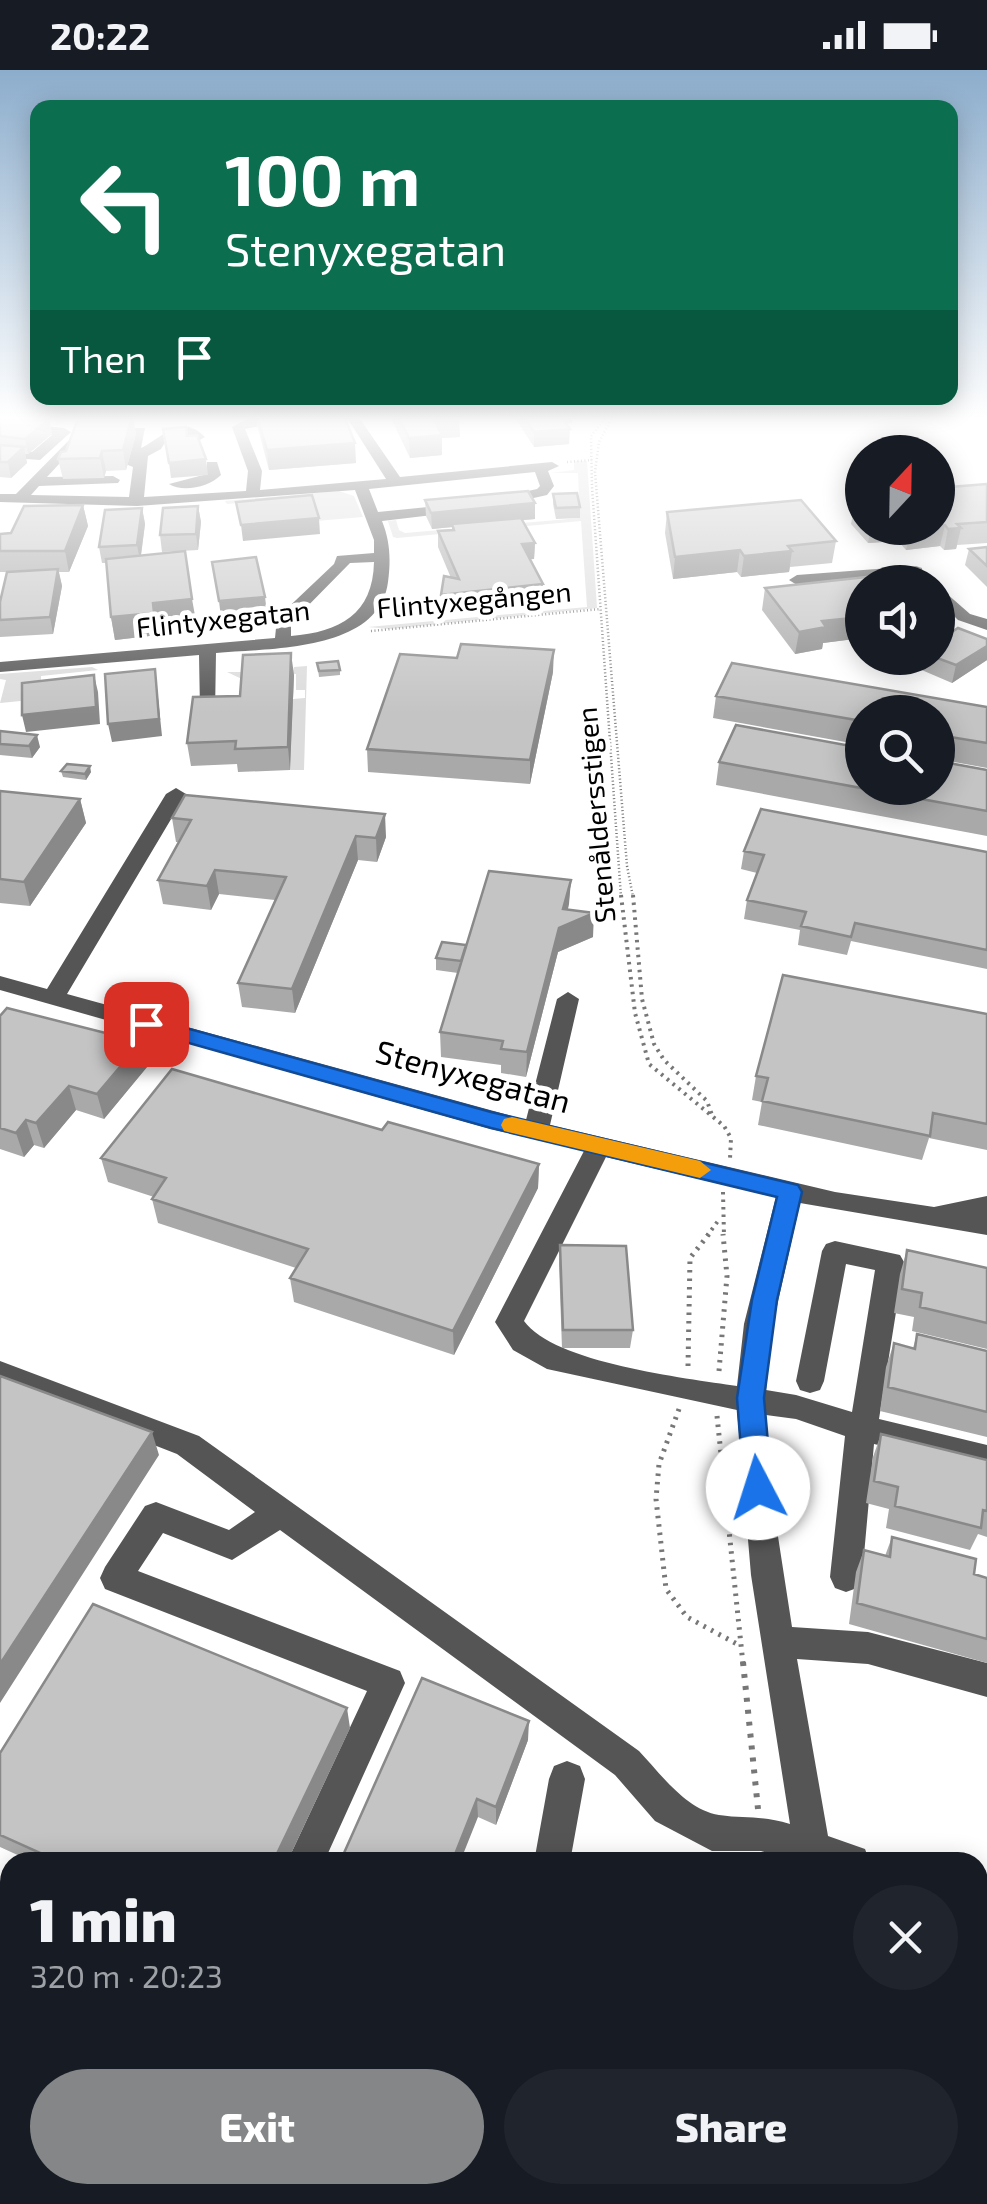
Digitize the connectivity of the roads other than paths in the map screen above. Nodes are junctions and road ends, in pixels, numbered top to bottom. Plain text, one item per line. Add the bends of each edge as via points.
1 (391, 516) edge
2 (373, 518) joint
3 (900, 556) dead end
4 (382, 557) junction
5 (910, 565) edge
6 (845, 578) edge
7 (797, 580) edge
8 (955, 607) edge
9 (987, 626) edge
10 (283, 642) junction
11 (207, 649) junction
12 (0, 667) edge
13 (209, 710) edge
14 (176, 794) dead end
15 (0, 983) edge
16 (52, 998) junction
17 (568, 999) dead end
18 (536, 1131) junction
19 (599, 1146) junction
20 (790, 1192) junction
21 (987, 1206) edge
22 (934, 1216) junction
23 (987, 1225) edge
24 (0, 1373) edge
25 (810, 1382) dead end
26 (750, 1398) junction
27 (860, 1428) junction
28 (987, 1458) edge
29 (280, 1512) junction
30 (846, 1577) dead end
31 (780, 1642) junction
32 (987, 1680) edge
33 (567, 1779) dead end
34 (310, 1852) edge
35 (554, 1852) edge
36 (803, 1852) edge
37 (811, 1852) edge

1 - 2 street
2 - 4 street, Flintyxegatan
3 - 5 street
4 - 10 street via 342,558 283,622
4 - 10 street, Flintyxegatan via 378,598 369,614 327,635
6 - 7 street
8 - 9 street
10 - 11 street, Flintyxegatan
11 - 12 street, Flintyxegatan
11 - 13 street
14 - 16 street
15 - 16 street, Stenyxegatan
16 - 18 street, Stenyxegatan
17 - 18 street
18 - 19 street, Stenyxegatan
19 - 20 street, Stenyxegatan
19 - 26 street via 509,1322 523,1342 557,1360
20 - 22 street, Stenyxegatan
20 - 26 street
21 - 22 street, Stenyxegatan
22 - 23 street, Stenyxegatan
24 - 29 street via 188,1446
25 - 27 street via 835,1251 900,1264
26 - 27 street
26 - 31 street
27 - 28 street
27 - 30 street
29 - 34 street via 232,1546 156,1516 116,1578 388,1683
29 - 36 street via 628,1763 668,1808 712,1832 761,1833
31 - 32 street via 868,1648
31 - 37 street
33 - 35 street

